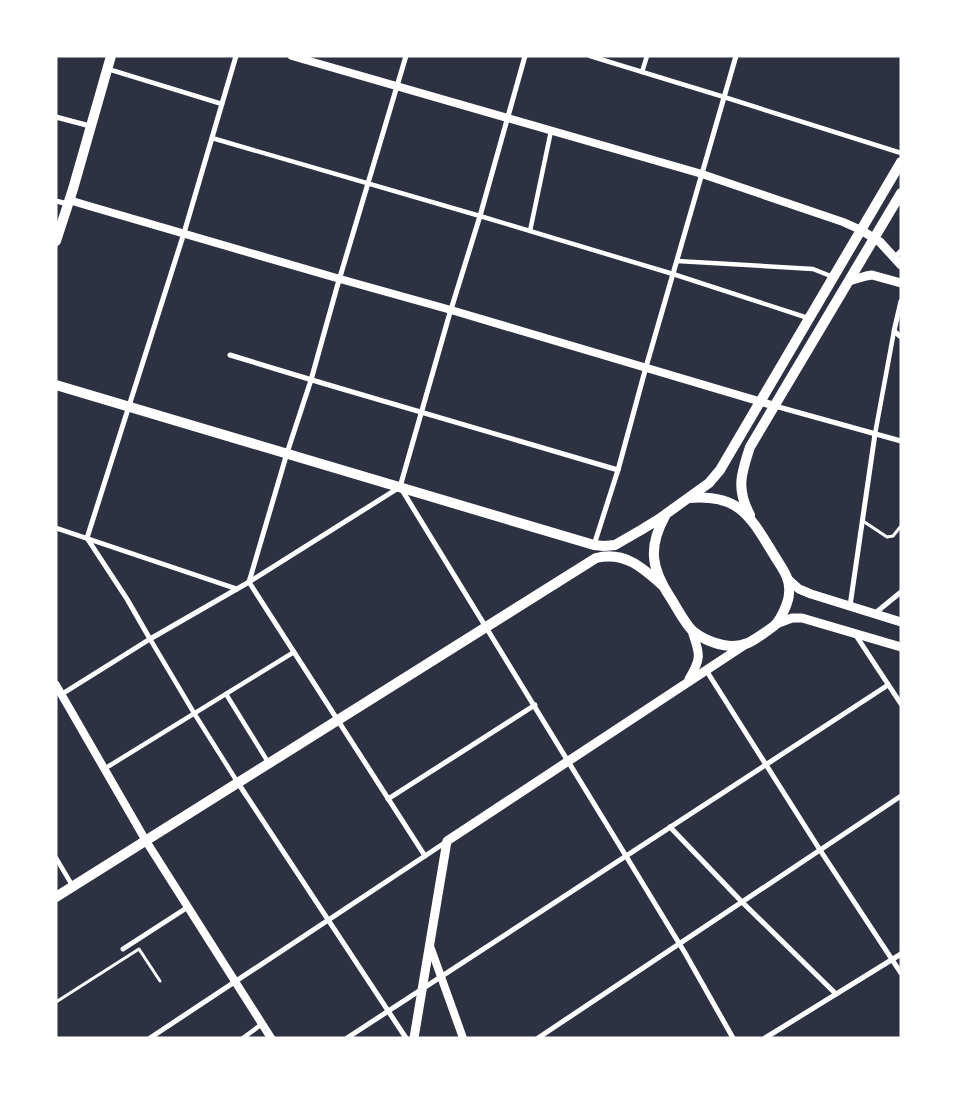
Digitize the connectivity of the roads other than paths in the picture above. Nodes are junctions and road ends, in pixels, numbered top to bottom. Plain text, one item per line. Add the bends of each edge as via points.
1 (111, 56) edge
2 (236, 56) edge
3 (292, 56) edge
4 (406, 56) edge
5 (525, 56) edge
6 (590, 56) edge
7 (647, 56) edge
8 (736, 56) edge
9 (107, 69) junction
10 (642, 72) junction
11 (397, 86) junction
12 (724, 97) junction
13 (222, 104) junction
14 (56, 116) edge
15 (508, 118) junction
16 (90, 126) junction
17 (551, 131) junction
18 (212, 138) junction
19 (901, 153) edge
20 (901, 162) edge
21 (702, 174) junction
22 (368, 183) junction
23 (901, 193) edge
24 (56, 201) edge
25 (65, 207) edge
26 (480, 216) junction
27 (861, 230) junction
28 (530, 231) junction
29 (184, 233) junction
30 (874, 238) junction
31 (56, 241) edge
32 (901, 251) edge
33 (893, 258) junction
34 (676, 261) junction
35 (901, 265) edge
36 (673, 274) junction
37 (833, 277) junction
38 (340, 279) junction
39 (849, 281) junction
40 (901, 283) edge
41 (901, 301) edge
42 (451, 310) junction
43 (808, 318) junction
44 (894, 332) junction
45 (901, 337) edge
46 (230, 354) dead end
47 (646, 367) junction
48 (311, 380) junction
49 (56, 385) edge
50 (760, 401) junction
51 (128, 406) junction
52 (775, 406) junction
53 (422, 412) junction
54 (876, 434) junction
55 (901, 441) edge
56 (287, 453) junction
57 (618, 470) junction
58 (400, 487) junction
59 (688, 498) junction
60 (667, 513) junction
61 (752, 521) junction
62 (863, 521) junction
63 (901, 526) edge
64 (56, 528) edge
65 (87, 538) junction
66 (594, 545) junction
67 (789, 580) junction
68 (249, 582) junction
69 (662, 585) junction
70 (237, 589) junction
71 (901, 592) edge
72 (850, 606) junction
73 (874, 614) junction
74 (901, 622) edge
75 (776, 624) junction
76 (487, 627) junction
77 (692, 631) junction
78 (854, 633) junction
79 (150, 639) junction
80 (748, 643) junction
81 (901, 647) edge
82 (294, 652) junction
83 (706, 670) junction
84 (686, 684) junction
85 (56, 685) edge
86 (888, 685) junction
87 (226, 694) junction
88 (59, 696) edge
89 (901, 704) edge
90 (535, 705) junction
91 (194, 714) junction
92 (338, 720) junction
93 (569, 761) junction
94 (269, 764) junction
95 (766, 765) junction
96 (109, 766) dead end
97 (238, 783) junction
98 (901, 796) edge
99 (388, 799) junction
100 (670, 827) junction
101 (146, 841) junction
102 (447, 842) junction
103 (820, 850) junction
104 (424, 856) junction
105 (626, 856) junction
106 (56, 858) edge
107 (73, 886) junction
108 (56, 897) edge
109 (742, 902) junction
110 (188, 907) junction
111 (328, 920) junction
112 (430, 944) junction
113 (679, 944) junction
114 (123, 949) dead end
115 (901, 954) edge
116 (892, 959) junction
117 (901, 973) edge
118 (441, 976) junction
119 (160, 981) dead end
120 (235, 981) junction
121 (422, 989) junction
122 (836, 994) junction
123 (56, 1002) edge
124 (388, 1011) junction
125 (262, 1024) junction
126 (150, 1038) edge
127 (243, 1038) edge
128 (271, 1038) edge
129 (347, 1038) edge
130 (406, 1038) edge
131 (414, 1038) edge
132 (464, 1038) edge
133 (538, 1038) edge
134 (733, 1038) edge
135 (765, 1038) edge

1 - 9 main road
2 - 13 street
3 - 11 street
4 - 11 street
5 - 15 street
6 - 10 street
7 - 10 street
8 - 12 street
9 - 13 street
9 - 16 main road
10 - 12 street
11 - 15 street
11 - 22 street
12 - 19 street
12 - 21 street
13 - 18 street
14 - 16 street
15 - 17 street
15 - 26 street
16 - 25 main road
17 - 21 street
17 - 28 street
18 - 22 street
18 - 29 street
20 - 27 main road
21 - 27 street
21 - 34 street
22 - 26 street
22 - 38 street
23 - 30 main road
24 - 25 street
25 - 29 street via 89,206
25 - 31 main road
26 - 28 street
26 - 42 street
27 - 30 main road
27 - 37 main road
28 - 36 street
29 - 38 street
29 - 51 street
30 - 33 main road
30 - 39 main road
32 - 33 street
33 - 35 main road
34 - 36 street
34 - 37 street via 813,269
36 - 43 street
36 - 47 street
37 - 43 main road
38 - 42 street
38 - 48 street
39 - 40 main road via 872,275
39 - 52 main road
41 - 44 street
42 - 47 street
42 - 53 street
43 - 50 main road
44 - 45 street
44 - 54 street
46 - 48 street
47 - 50 street
47 - 57 street
48 - 53 street
48 - 56 street
49 - 51 main road
50 - 52 street
50 - 59 main road via 720,470 709,483
51 - 56 main road
51 - 65 street
52 - 54 street
52 - 61 main road via 750,447 743,468 742,496
53 - 57 street
53 - 58 street
54 - 55 street
54 - 62 street
56 - 58 main road
56 - 68 street
57 - 66 street
58 - 66 main road
58 - 68 street
58 - 76 street
59 - 60 main road
59 - 61 main road via 724,500
60 - 66 main road via 615,544
60 - 69 main road via 653,547 654,563
61 - 67 main road
62 - 63 lane via 887,536 893,536
62 - 72 street
64 - 65 street
65 - 70 street
65 - 79 street
67 - 72 main road via 810,594
67 - 75 main road via 788,601
68 - 70 street
68 - 82 street
69 - 76 main road via 630,560 612,556 596,558
69 - 77 main road
70 - 79 street
71 - 73 street
72 - 73 main road
73 - 74 main road
75 - 78 main road via 802,618
75 - 80 main road
76 - 90 street
76 - 92 main road
77 - 80 main road via 724,645
77 - 84 main road via 699,658
78 - 81 main road
78 - 86 street
79 - 88 street
79 - 91 street
80 - 83 main road
82 - 87 street
82 - 92 street
83 - 84 main road
83 - 95 street
84 - 93 main road
85 - 88 street
86 - 89 street
86 - 95 street
87 - 91 street
87 - 94 street
88 - 101 street
90 - 93 street
90 - 99 street
91 - 96 street
91 - 97 street
92 - 94 main road
92 - 99 street
93 - 102 main road
93 - 105 street
94 - 97 main road
95 - 100 street
95 - 103 street
97 - 101 main road
97 - 111 street
98 - 103 street
99 - 104 street
100 - 105 street
100 - 109 street
101 - 107 main road
101 - 110 street
102 - 104 street
102 - 112 main road
103 - 109 street
103 - 116 street
104 - 111 street
105 - 113 street
105 - 118 street
106 - 107 street
107 - 108 main road
109 - 113 street
109 - 122 street
110 - 114 street
110 - 120 street
111 - 120 street
111 - 124 street
112 - 118 street
112 - 121 main road
113 - 133 street
113 - 134 street
115 - 116 street
116 - 117 street
116 - 122 street
118 - 121 street
118 - 132 street
119 - 123 lane via 139,949
120 - 125 street
120 - 126 street
121 - 124 street
121 - 131 main road
122 - 135 street
124 - 129 street
124 - 130 street
125 - 127 street
125 - 128 street

